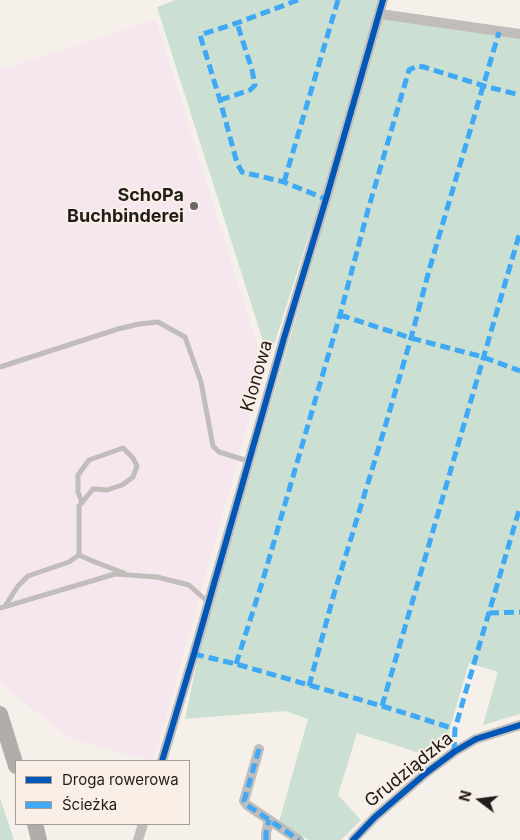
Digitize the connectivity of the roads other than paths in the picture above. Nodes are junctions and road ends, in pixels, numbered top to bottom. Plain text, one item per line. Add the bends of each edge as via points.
1 (383, 0) edge
2 (380, 14) junction
3 (520, 34) edge
4 (0, 367) edge
5 (248, 461) junction
6 (82, 503) junction
7 (79, 555) junction
8 (131, 575) junction
9 (208, 602) junction
10 (2, 607) edge
11 (0, 714) edge
12 (520, 725) edge
13 (258, 749) dead end
14 (162, 760) edge
15 (15, 763) edge
16 (269, 820) junction
17 (34, 825) edge
18 (143, 825) edge
19 (39, 840) edge
20 (138, 840) edge
21 (266, 840) edge
22 (299, 840) edge
23 (353, 840) edge

1 - 2 street, Klonowa
2 - 3 street
2 - 5 street, Klonowa
4 - 5 lane via 118,329 158,322 185,338 201,382 213,446 219,452
5 - 9 street, Klonowa
6 - 6 lane via 78,475 89,460 123,448 138,466 133,477 108,490 93,489
6 - 7 lane via 79,506
7 - 8 lane
7 - 10 lane via 69,562 28,576
8 - 9 lane via 157,576 189,585
8 - 10 lane via 115,574
9 - 14 street, Klonowa
11 - 15 main road
12 - 23 street, Grudziądzka via 476,739 454,752 375,817
13 - 16 street via 244,801
16 - 21 street
16 - 22 street
17 - 19 main road
18 - 20 street

